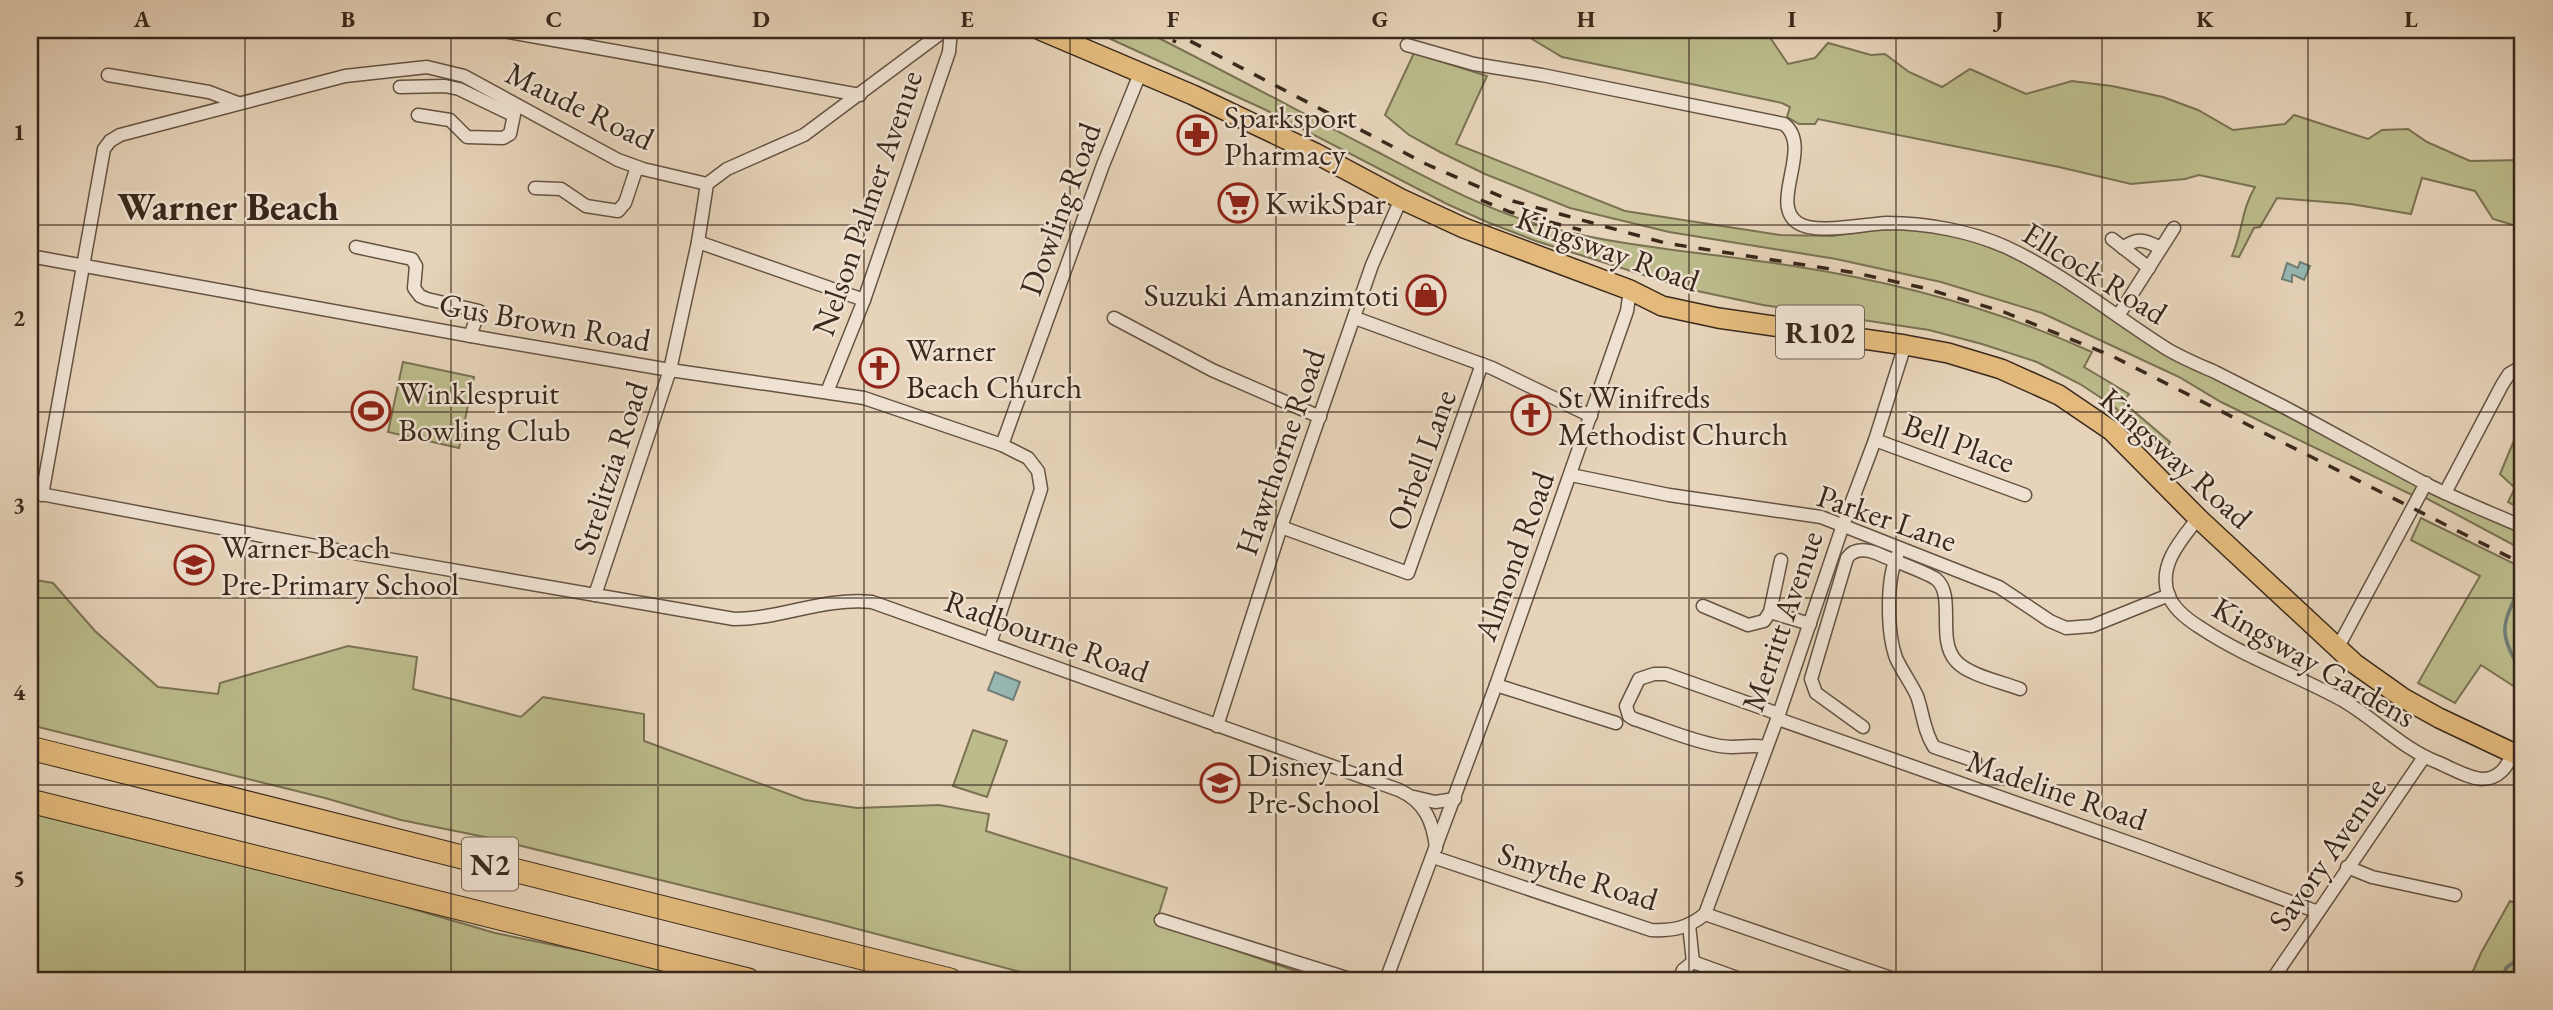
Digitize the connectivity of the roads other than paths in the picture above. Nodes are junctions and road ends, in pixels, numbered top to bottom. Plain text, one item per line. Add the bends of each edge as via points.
1 (499, 30) edge
2 (945, 30) edge
3 (951, 30) edge
4 (1040, 30) edge
5 (1407, 45) dead end
6 (1141, 71) junction
7 (108, 75) dead end
8 (400, 86) dead end
9 (860, 95) junction
10 (238, 103) junction
11 (515, 110) junction
12 (418, 115) dead end
13 (637, 167) junction
14 (707, 184) junction
15 (535, 188) dead end
16 (1401, 199) junction
17 (2174, 228) dead end
18 (2112, 239) dead end
19 (698, 242) junction
20 (356, 247) dead end
21 (2123, 248) junction
22 (2161, 248) junction
23 (30, 256) edge
24 (83, 267) junction
25 (2149, 268) junction
26 (1630, 289) junction
27 (864, 300) junction
28 (2118, 316) junction
29 (1115, 318) dead end
30 (1354, 318) junction
31 (470, 336) junction
32 (1905, 345) junction
33 (1482, 364) junction
34 (2523, 366) edge
35 (670, 370) junction
36 (827, 392) junction
37 (1591, 416) junction
38 (1320, 417) junction
39 (1875, 440) junction
40 (1002, 445) junction
41 (1571, 475) junction
42 (2426, 483) junction
43 (2445, 493) junction
44 (36, 494) edge
45 (2025, 495) dead end
46 (2198, 518) junction
47 (1843, 525) junction
48 (1281, 527) junction
49 (2523, 527) edge
50 (1901, 548) junction
51 (1781, 560) dead end
52 (1895, 562) junction
53 (595, 595) junction
54 (2169, 595) junction
55 (1703, 606) dead end
56 (1770, 612) junction
57 (1810, 624) junction
58 (990, 644) junction
59 (2337, 649) junction
60 (1496, 685) junction
61 (2020, 689) dead end
62 (1779, 717) junction
63 (1616, 723) dead end
64 (1217, 726) junction
65 (1863, 727) dead end
66 (1765, 747) junction
67 (30, 748) edge
68 (2518, 754) edge
69 (2424, 757) junction
70 (1975, 761) dead end
71 (1411, 795) junction
72 (1455, 799) junction
73 (30, 801) edge
74 (1435, 853) junction
75 (2347, 867) junction
76 (2455, 895) dead end
77 (2318, 912) junction
78 (1705, 914) junction
79 (1161, 919) dead end
80 (1689, 926) junction
81 (1693, 962) junction
82 (1740, 979) edge
83 (748, 980) edge
84 (950, 980) edge
85 (1353, 980) edge
86 (1386, 980) edge
87 (1679, 980) edge
88 (1897, 980) edge
89 (2272, 980) edge

1 - 9 street
2 - 9 street
3 - 27 street, Nelson Palmer Avenue via 949,52
4 - 6 main road, Kingsway Road / R102
5 - 28 street, Ellcock Road via 1488,67 1784,124 1795,146 1788,200 1790,215 1797,222 1820,228 1921,225 1981,239 2052,271
6 - 16 main road, Kingsway Road / R102
6 - 40 street, Dowling Road
7 - 10 street via 209,92
8 - 11 street via 445,86
9 - 14 street via 804,135 727,169
10 - 11 street, Maude Road via 345,76 427,67 464,76
10 - 24 street, Maude Road via 110,141 104,149
11 - 12 street via 510,134 503,138 467,137 450,120
11 - 13 street, Maude Road
13 - 14 street, Maude Road
13 - 15 street via 618,211 586,206 561,189
14 - 19 street, Strelitzia Road
16 - 26 main road, Kingsway Road / R102 via 1464,228
16 - 30 street, Hawthorne Road
17 - 22 street
18 - 21 street
19 - 27 street
19 - 35 street, Strelitzia Road
20 - 31 street via 412,259 416,266 414,288 420,296 478,311
21 - 22 street via 2144,240
21 - 25 street
22 - 25 street
23 - 24 street, Gus Brown Road
24 - 31 street, Gus Brown Road
24 - 44 street
25 - 28 street
26 - 32 main road, Kingsway Road / R102 via 1662,306 1718,318
26 - 37 street, Almond Road via 1627,311
27 - 36 street, Nelson Palmer Avenue
28 - 42 street, Ellcock Road via 2170,350
29 - 38 street via 1212,370
30 - 33 street
30 - 38 street, Hawthorne Road
31 - 35 street, Gus Brown Road
32 - 39 street, Merritt Avenue
32 - 46 main road, Kingsway Road / R102 via 2001,369 2059,395 2112,431
33 - 37 street
33 - 48 street, Orbell Lane via 1408,573
34 - 43 street via 2502,385
35 - 36 street, Gus Brown Road
35 - 53 street, Strelitzia Road
36 - 40 street, Gus Brown Road via 864,398
37 - 41 street, Almond Road
38 - 48 street, Hawthorne Road
39 - 45 street, Bell Place
39 - 47 street, Merritt Avenue
40 - 58 street, Gus Brown Road via 1028,457 1041,481 1039,501
41 - 47 street, Parker Lane via 1821,517
41 - 60 street, Almond Road
42 - 43 street, Ellcock Road
42 - 59 street
43 - 49 street, Ellcock Road
44 - 53 street, Radbourne Road
46 - 54 street, Kingsway Gardens via 2171,555 2166,581
46 - 59 main road, Kingsway Road / R102
47 - 50 street, Parker Lane
47 - 57 street, Merritt Avenue
48 - 64 street, Hawthorne Road
50 - 52 street
50 - 54 street, Parker Lane via 1999,587 2066,628 2092,626
51 - 56 street
52 - 61 street via 1940,585 1948,649 1954,659 1970,671
52 - 65 street via 1865,550 1851,553 1812,671 1816,693
52 - 70 street via 1889,603 1893,648 1916,694 1926,733 1934,747
53 - 58 street, Radbourne Road via 734,620 835,602 872,602
54 - 69 street, Kingsway Gardens via 2190,621 2225,644 2342,700
55 - 56 street via 1748,625 1763,621
56 - 57 street
57 - 62 street, Merritt Avenue
58 - 64 street, Radbourne Road
59 - 68 main road, Kingsway Road / R102 via 2403,698
60 - 63 street
60 - 72 street, Almond Road
62 - 66 street, Merritt Avenue
62 - 66 street, Madeline Road via 1674,677 1654,674 1639,680 1626,706 1634,719 1711,744
62 - 77 street, Madeline Road
64 - 71 street, Radbourne Road
66 - 78 street, Merritt Avenue
67 - 84 highway, N2
68 - 69 street, Kingsway Gardens via 2500,774 2482,779
69 - 75 street, Savory Avenue
71 - 72 street via 1434,802
71 - 74 street via 1429,815
72 - 74 street, Almond Road
73 - 83 highway, N2
74 - 80 street, Smythe Road via 1651,930
74 - 86 street, Almond Road
75 - 76 street
75 - 77 street, Savory Avenue
77 - 89 street, Savory Avenue
78 - 80 street, Smythe Road
78 - 88 street
79 - 85 street
80 - 81 street
81 - 82 street
81 - 87 street

